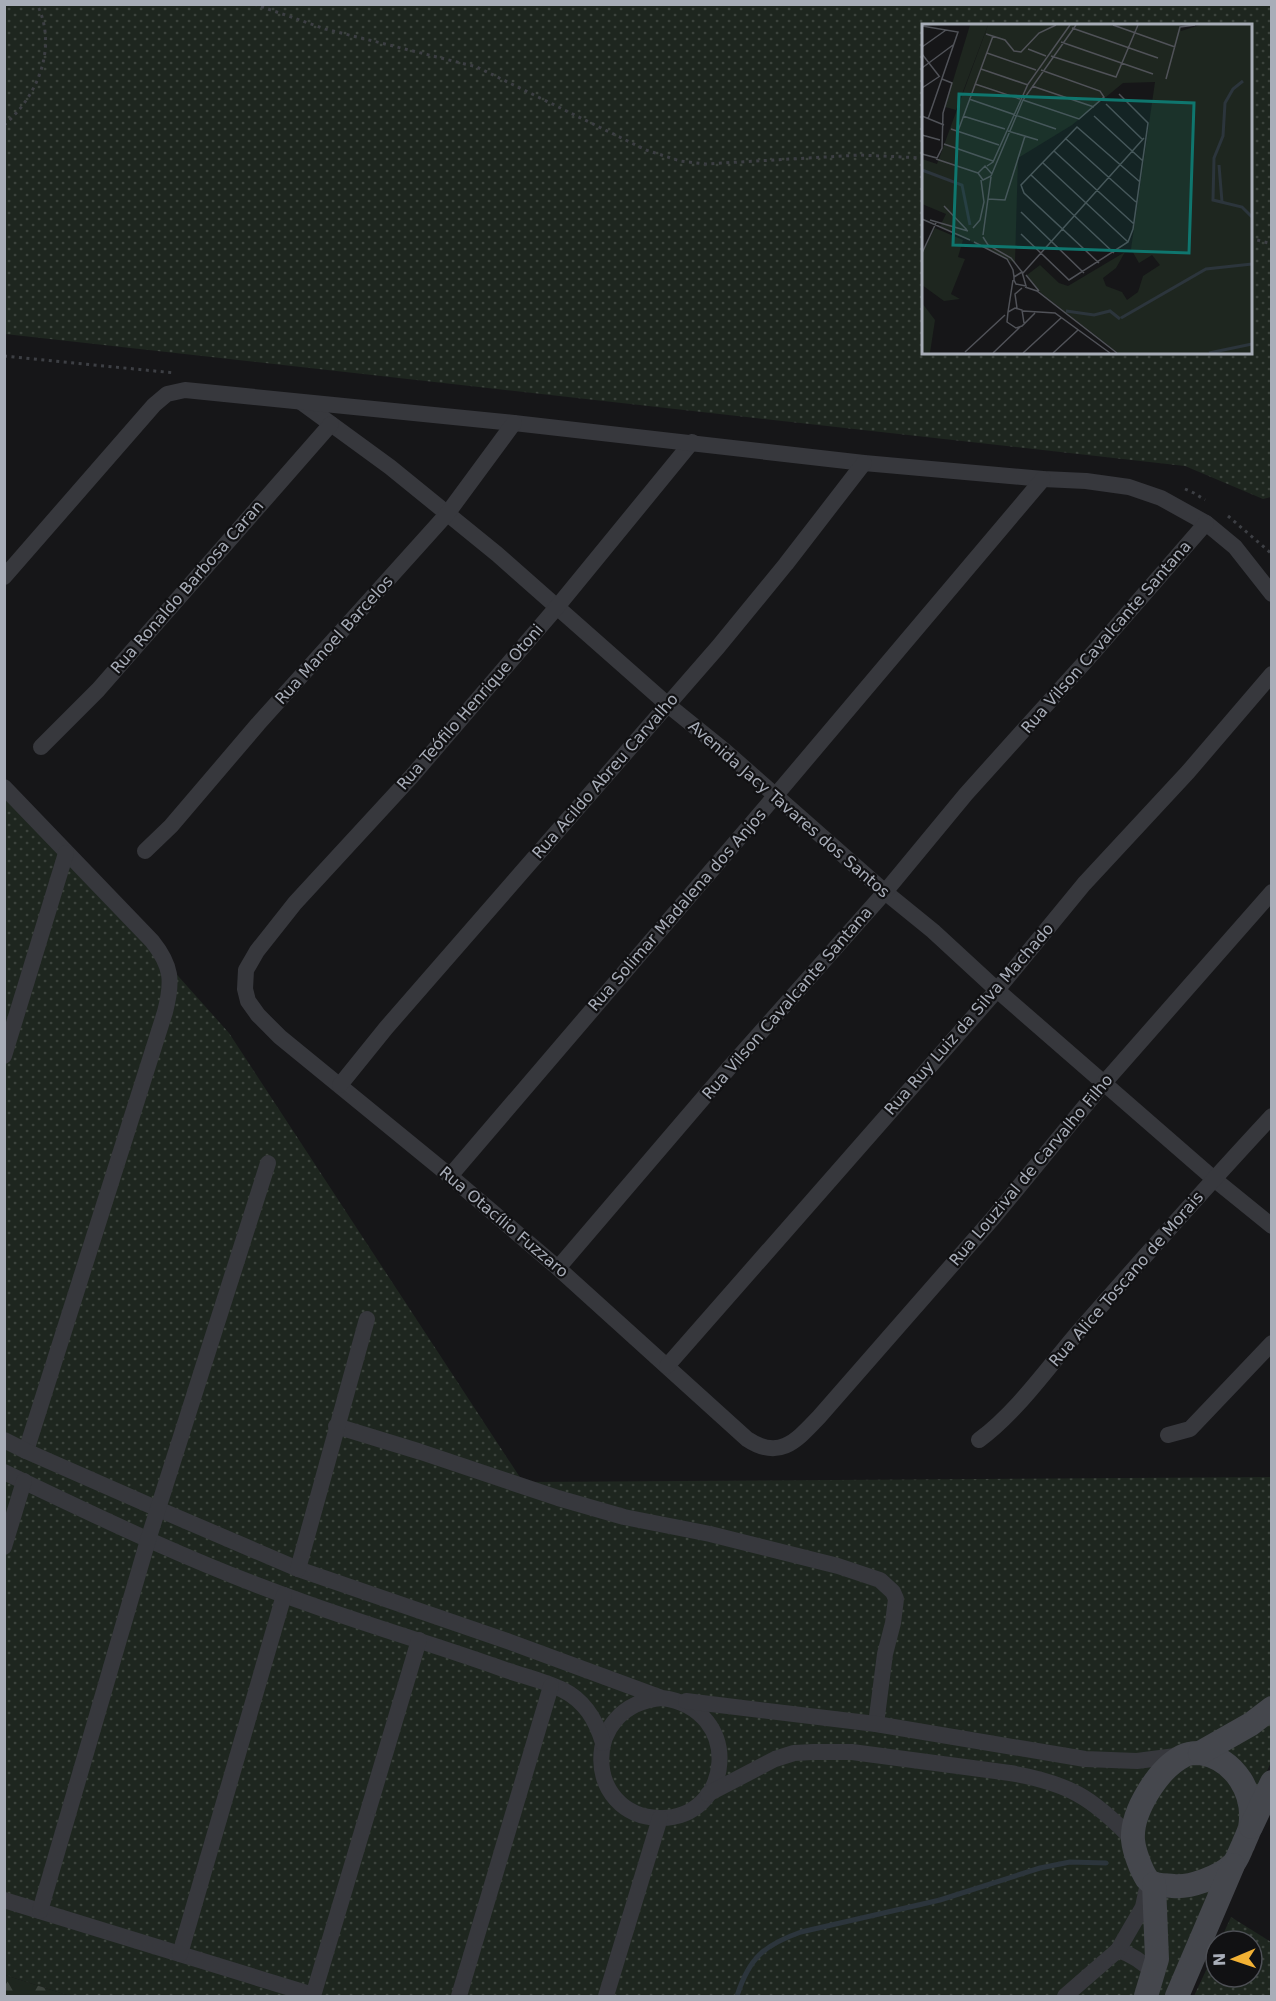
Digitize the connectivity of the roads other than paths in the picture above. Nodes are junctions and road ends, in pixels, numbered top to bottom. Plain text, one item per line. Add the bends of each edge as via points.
1 (300, 401) junction
2 (514, 423) junction
3 (331, 424) junction
4 (692, 442) junction
5 (864, 463) junction
6 (1043, 479) junction
7 (447, 514) junction
8 (1206, 523) junction
9 (4, 577) edge
10 (1272, 594) edge
11 (557, 607) junction
12 (1272, 674) edge
13 (668, 705) junction
14 (41, 747) dead end
15 (4, 787) edge
16 (776, 795) junction
17 (145, 851) dead end
18 (66, 853) junction
19 (885, 892) junction
20 (1272, 892) edge
21 (246, 970) joint
22 (997, 990) junction
23 (4, 1056) edge
24 (1104, 1083) junction
25 (340, 1085) junction
26 (1272, 1116) edge
27 (268, 1163) dead end
28 (450, 1176) junction
29 (1214, 1179) junction
30 (1272, 1226) edge
31 (558, 1268) junction
32 (367, 1319) dead end
33 (1272, 1343) edge
34 (667, 1366) junction
35 (336, 1426) junction
36 (1168, 1435) dead end
37 (4, 1440) edge
38 (979, 1440) dead end
39 (789, 1446) joint
40 (26, 1451) junction
41 (4, 1472) edge
42 (24, 1481) junction
43 (158, 1509) junction
44 (148, 1540) junction
45 (4, 1547) edge
46 (298, 1569) junction
47 (284, 1595) junction
48 (419, 1640) junction
49 (551, 1686) junction
50 (668, 1699) junction
51 (1272, 1708) edge
52 (876, 1724) junction
53 (603, 1743) junction
54 (1192, 1754) junction
55 (1272, 1782) edge
56 (708, 1794) junction
57 (660, 1818) junction
58 (1250, 1829) junction
59 (1133, 1840) junction
60 (1233, 1865) junction
61 (1151, 1882) junction
62 (4, 1900) edge
63 (40, 1911) junction
64 (1118, 1950) junction
65 (180, 1954) junction
66 (1154, 1973) junction
67 (313, 1996) edge
68 (459, 1996) edge
69 (606, 1996) edge
70 (1065, 1996) edge
71 (1146, 1996) edge
72 (1177, 1996) edge

1 - 2 street
1 - 3 street, Avenida Jacy Tavares dos Santos
1 - 9 street via 185,390 167,394
2 - 4 street
2 - 7 street, Rua Manoel Barcelos
3 - 7 street, Avenida Jacy Tavares dos Santos
3 - 14 street, Rua Ronaldo Barbosa Caran via 112,674
4 - 5 street
4 - 11 street, Rua Teófilo Henrique Otoni
5 - 6 street
5 - 13 street, Rua Acildo Abreu Carvalho
6 - 8 street via 1129,487 1161,498
6 - 16 street, Rua Solimar Madalena dos Anjos
7 - 11 street, Avenida Jacy Tavares dos Santos
7 - 17 street, Rua Manoel Barcelos
8 - 10 street via 1235,547
8 - 19 street, Rua Vilson Cavalcante Santana via 966,794
11 - 13 street, Avenida Jacy Tavares dos Santos
11 - 21 street, Rua Teófilo Henrique Otoni via 412,776 295,903
12 - 22 street, Rua Ruy Luiz da Silva Machado via 1084,884
13 - 16 street, Avenida Jacy Tavares dos Santos
13 - 25 street, Rua Acildo Abreu Carvalho
15 - 18 street
16 - 19 street, Avenida Jacy Tavares dos Santos
16 - 28 street, Rua Solimar Madalena dos Anjos
18 - 23 street
18 - 40 street via 164,956 170,973 170,993
19 - 22 street, Avenida Jacy Tavares dos Santos
19 - 31 street, Rua Vilson Cavalcante Santana
20 - 24 street, Rua Louzival de Carvalho Filho
21 - 25 street, Rua Otacílio Fuzzaro via 248,1001 258,1015
22 - 24 street, Avenida Jacy Tavares dos Santos
22 - 34 street, Rua Ruy Luiz da Silva Machado
24 - 29 street, Avenida Jacy Tavares dos Santos
24 - 39 street, Rua Louzival de Carvalho Filho via 899,1327 819,1418
25 - 28 street, Rua Otacílio Fuzzaro
26 - 29 street, Rua Alice Toscano de Morais
27 - 43 street
28 - 31 street, Rua Otacílio Fuzzaro
29 - 30 street, Avenida Jacy Tavares dos Santos
29 - 38 street, Rua Alice Toscano de Morais via 1017,1406
31 - 34 street, Rua Otacílio Fuzzaro
32 - 35 street
33 - 36 street via 1190,1429
34 - 39 street, Rua Otacílio Fuzzaro via 753,1444 772,1449
35 - 46 street
35 - 52 street via 624,1517 710,1534 880,1580 896,1599
37 - 40 street
40 - 43 street
41 - 42 street
42 - 44 street
42 - 45 street
43 - 44 street
43 - 46 street
44 - 47 street
44 - 63 street
46 - 50 street
47 - 48 street
47 - 65 street
48 - 49 street
48 - 67 street
49 - 53 street via 584,1704
49 - 68 street
50 - 52 street
50 - 53 street via 636,1703 625,1710 615,1719
50 - 56 street via 686,1704 702,1715 713,1731 718,1743 719,1768
51 - 54 street via 1251,1724
52 - 54 street via 1085,1759 1137,1761
53 - 57 street via 602,1769 612,1794 633,1812
54 - 58 street via 1212,1755 1233,1768 1248,1795
54 - 59 street via 1164,1769 1143,1801
55 - 58 street
56 - 57 street via 687,1812
56 - 59 street via 794,1753 852,1752 1034,1777 1080,1794
57 - 69 street
58 - 60 street
59 - 61 street
60 - 61 street via 1213,1877 1179,1887
60 - 72 street
61 - 64 street via 1147,1899
61 - 66 street via 1157,1948
62 - 63 street
63 - 65 street
64 - 66 street
64 - 70 street
65 - 67 street
66 - 71 street

